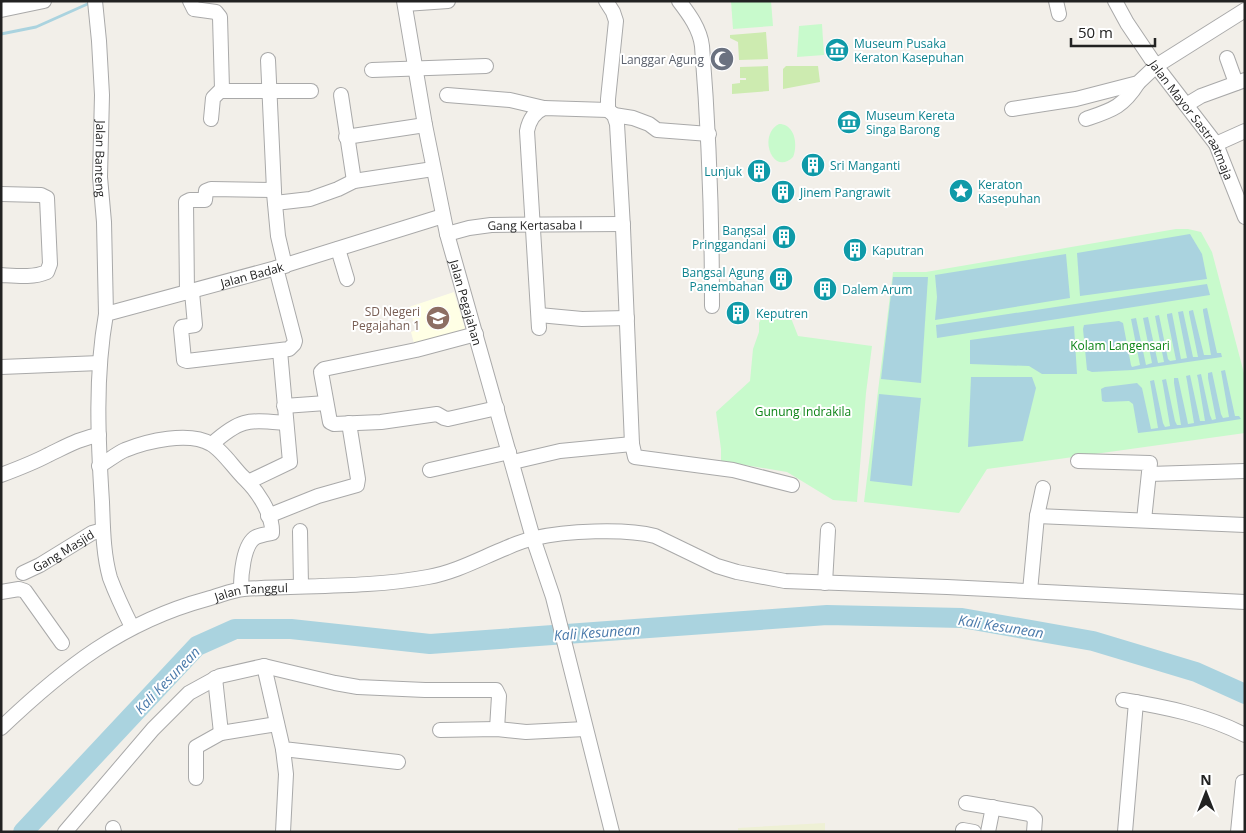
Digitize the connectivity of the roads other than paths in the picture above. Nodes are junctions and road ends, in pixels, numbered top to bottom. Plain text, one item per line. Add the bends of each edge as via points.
1 (44, 1) edge
2 (448, 1) edge
3 (606, 1) edge
4 (679, 1) edge
5 (1115, 1) edge
6 (191, 3) edge
7 (405, 3) edge
8 (96, 7) edge
9 (1, 10) edge
10 (1245, 10) edge
11 (1227, 58) dead end
12 (268, 60) dead end
13 (486, 66) dead end
14 (1156, 66) junction
15 (416, 69) junction
16 (372, 70) dead end
17 (1240, 81) edge
18 (1138, 83) junction
19 (221, 91) junction
20 (269, 91) junction
21 (311, 91) dead end
22 (447, 94) dead end
23 (341, 95) dead end
24 (1186, 105) junction
25 (544, 108) junction
26 (1012, 109) dead end
27 (611, 113) junction
28 (211, 119) dead end
29 (1086, 119) dead end
30 (425, 125) junction
31 (1245, 132) edge
32 (708, 134) junction
33 (346, 137) junction
34 (1216, 144) junction
35 (433, 169) junction
36 (354, 181) junction
37 (1, 194) edge
38 (275, 196) junction
39 (443, 216) junction
40 (1245, 217) edge
41 (534, 224) junction
42 (623, 224) junction
43 (447, 234) junction
44 (338, 249) junction
45 (280, 267) junction
46 (1, 275) edge
47 (346, 279) dead end
48 (190, 292) junction
49 (712, 306) dead end
50 (106, 314) junction
51 (627, 318) junction
52 (476, 334) junction
53 (280, 351) junction
54 (100, 363) junction
55 (1, 367) edge
56 (326, 403) junction
57 (284, 406) junction
58 (497, 408) junction
59 (286, 423) junction
60 (349, 423) junction
61 (99, 435) junction
62 (212, 444) junction
63 (632, 444) junction
64 (511, 457) junction
65 (1078, 461) dead end
66 (99, 466) junction
67 (430, 470) dead end
68 (1245, 471) edge
69 (1149, 474) junction
70 (1, 476) edge
71 (248, 482) junction
72 (792, 484) dead end
73 (1043, 488) dead end
74 (268, 516) junction
75 (1038, 516) junction
76 (1144, 520) junction
77 (1245, 525) edge
78 (103, 530) junction
79 (828, 530) dead end
80 (300, 531) dead end
81 (533, 538) junction
82 (23, 572) dead end
83 (824, 583) junction
84 (301, 586) junction
85 (241, 589) junction
86 (1030, 591) junction
87 (1, 592) edge
88 (1245, 602) edge
89 (132, 627) junction
90 (62, 642) dead end
91 (264, 666) junction
92 (214, 678) junction
93 (276, 724) junction
94 (1, 728) edge
95 (497, 729) junction
96 (585, 729) junction
97 (440, 730) dead end
98 (221, 733) junction
99 (1245, 735) edge
100 (283, 749) junction
101 (398, 762) dead end
102 (196, 778) dead end
103 (1243, 782) dead end
104 (966, 803) dead end
105 (993, 807) junction
106 (65, 832) edge
107 (283, 832) edge
108 (612, 832) edge
109 (988, 832) edge
110 (1034, 832) edge
111 (1125, 832) edge
112 (1238, 832) edge

1 - 9 street
2 - 7 street
3 - 27 street via 616,21 608,99
4 - 32 street via 702,40
5 - 14 street, Jalan Mayor Sastraatmaja
6 - 19 street via 194,9 216,12 220,17
7 - 15 street, Jalan Pegajahan
8 - 50 street, Jalan Banteng via 102,96 100,177
10 - 14 street
11 - 17 street
12 - 20 street
13 - 15 street
14 - 18 street
14 - 24 street, Jalan Mayor Sastraatmaja
15 - 16 street
15 - 30 street, Jalan Pegajahan
17 - 24 street
18 - 26 street via 1076,99
18 - 29 street via 1124,102
19 - 20 street
19 - 28 street via 213,98
20 - 21 street
20 - 38 street
22 - 25 street via 510,100
23 - 33 street
24 - 34 street, Jalan Mayor Sastraatmaja
25 - 27 street
25 - 41 street via 529,122 527,131
27 - 32 street via 633,118 658,130
27 - 42 street via 617,124
30 - 33 street
30 - 35 street, Jalan Pegajahan
31 - 34 street
32 - 49 street
33 - 36 street
34 - 40 street, Jalan Mayor Sastraatmaja
35 - 36 street
35 - 39 street, Jalan Pegajahan
36 - 38 street via 310,199
37 - 46 street via 47,198 50,264 48,272 43,274
38 - 45 street
38 - 48 street via 211,189 206,191 205,200 186,202
39 - 43 street, Jalan Pegajahan
39 - 44 street, Jalan Badak
41 - 42 street, Gang Kertasaba I
41 - 43 street, Gang Kertasaba I via 491,225
41 - 51 street via 539,322
42 - 51 street
43 - 52 street, Jalan Pegajahan
44 - 45 street, Jalan Badak
44 - 47 street
45 - 48 street, Jalan Badak
45 - 53 street via 295,341
48 - 50 street, Jalan Badak
48 - 53 street via 195,325 181,329 184,360
50 - 54 street
51 - 63 street
52 - 56 street via 324,369
52 - 58 street, Jalan Pegajahan
53 - 57 street
54 - 55 street
54 - 61 street
56 - 57 street
56 - 60 street via 331,422
57 - 59 street
58 - 60 street via 448,419 437,414
58 - 64 street, Jalan Pegajahan
59 - 62 street via 243,422
59 - 71 street via 290,463
60 - 74 street via 357,485
61 - 66 street
61 - 70 street via 66,446
62 - 66 street via 178,438 137,446
62 - 71 street
63 - 64 street
63 - 72 street via 635,457 733,470
64 - 67 street
64 - 81 street, Jalan Pegajahan
65 - 69 street via 1147,462 1150,464
66 - 78 street
68 - 69 street
69 - 76 street
71 - 74 street via 259,495
73 - 75 street
74 - 85 street via 272,533 249,543
75 - 76 street
75 - 86 street
76 - 77 street
78 - 82 street, Gang Masjid
78 - 89 street via 110,577
79 - 83 street
80 - 84 street
81 - 83 street, Jalan Tanggul via 582,532 645,533 737,572 785,581
81 - 84 street, Jalan Tanggul via 429,577
81 - 96 street, Jalan Pegajahan via 553,597
83 - 86 street, Jalan Tanggul
84 - 85 street, Jalan Tanggul
85 - 89 street, Jalan Tanggul via 169,611
86 - 88 street, Jalan Tanggul
87 - 90 street via 25,591
89 - 94 street, Jalan Tanggul via 57,677
91 - 92 street
91 - 93 street
91 - 95 street via 358,687 496,690 499,696
92 - 98 street
92 - 106 street via 189,693 153,729
93 - 98 street
93 - 100 street
95 - 96 street via 526,732
95 - 97 street
96 - 108 street, Jalan Pegajahan
98 - 102 street via 196,748
99 - 111 street via 1194,714 1130,701
100 - 101 street
100 - 107 street via 286,774
103 - 112 street
104 - 105 street
105 - 109 street
105 - 110 street via 1034,816

